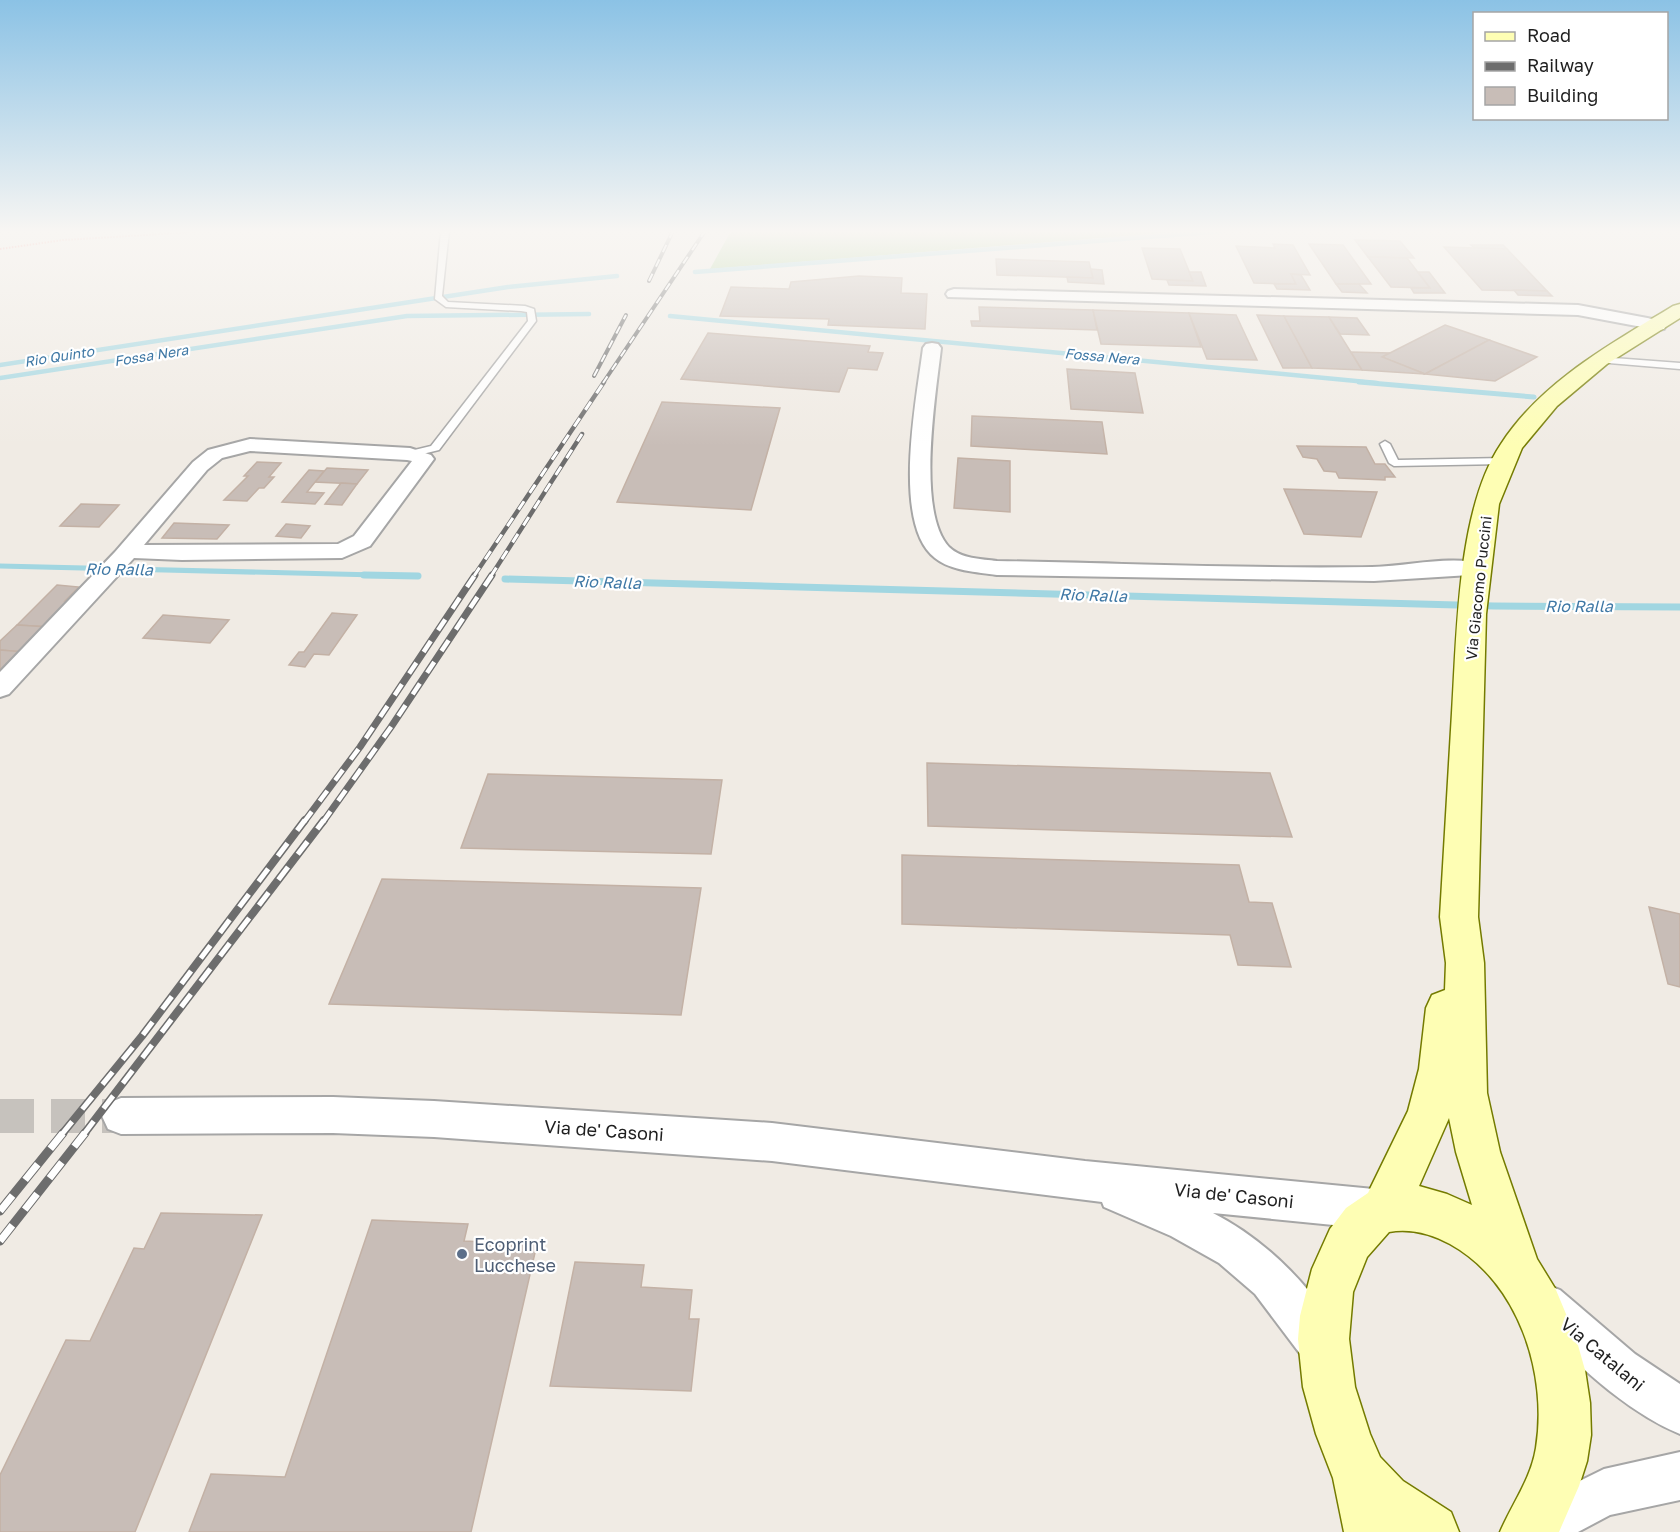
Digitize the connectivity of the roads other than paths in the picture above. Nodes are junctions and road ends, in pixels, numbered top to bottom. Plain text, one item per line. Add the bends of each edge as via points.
1 (444, 302) edge
2 (1285, 302) edge
3 (1680, 310) edge
4 (1658, 324) junction
5 (932, 348) dead end
6 (1600, 360) junction
7 (1680, 366) edge
8 (1385, 444) dead end
9 (410, 453) junction
10 (1504, 461) junction
11 (125, 554) junction
12 (1475, 593) junction
13 (0, 688) edge
14 (1459, 917) junction
15 (121, 1116) tunnel mouth
16 (1085, 1180) junction
17 (1384, 1210) junction
18 (1523, 1280) junction
19 (1322, 1349) junction
20 (1680, 1411) edge
21 (1360, 1476) junction
22 (1680, 1476) edge
23 (1372, 1532) edge
24 (1431, 1532) edge
25 (1528, 1532) edge

1 - 9 lane via 522,308 532,314 532,321 435,448
2 - 4 street via 1578,310
3 - 4 main road, Via Giacomo Puccini
4 - 6 main road, Via Giacomo Puccini
5 - 12 street via 919,481 926,527 940,551 966,564 997,568 1374,574 1446,568
6 - 7 lane
6 - 10 main road, Via Giacomo Puccini via 1549,401 1511,446
8 - 10 lane via 1394,463
9 - 11 street via 250,445 215,454 200,466
9 - 11 street via 424,459 362,541 342,551
10 - 12 main road, Via Giacomo Puccini via 1486,504
11 - 13 street
12 - 14 main road, Via Giacomo Puccini
14 - 17 main road, Via Giacomo Puccini via 1450,958 1440,1069 1429,1115
14 - 18 main road, Via Giacomo Puccini via 1465,963 1466,1092 1478,1152
15 - 16 street, Via de' Casoni via 333,1115 542,1125 772,1142
16 - 17 street, Via de' Casoni
16 - 19 street, Via de' Casoni via 1220,1239 1250,1261 1284,1297
17 - 18 main road, Via Giacomo Puccini via 1419,1209 1461,1223 1497,1249
17 - 19 main road, Via Giacomo Puccini via 1357,1230 1339,1261 1329,1287
18 - 20 street, Via Catalani via 1589,1346
18 - 25 main road, Via Giacomo Puccini via 1545,1325 1564,1401 1560,1466 1549,1497
19 - 21 main road, Via Giacomo Puccini via 1340,1426
21 - 23 main road, Via Giacomo Puccini
21 - 24 main road, Via Giacomo Puccini via 1375,1493
22 - 25 street via 1604,1493

